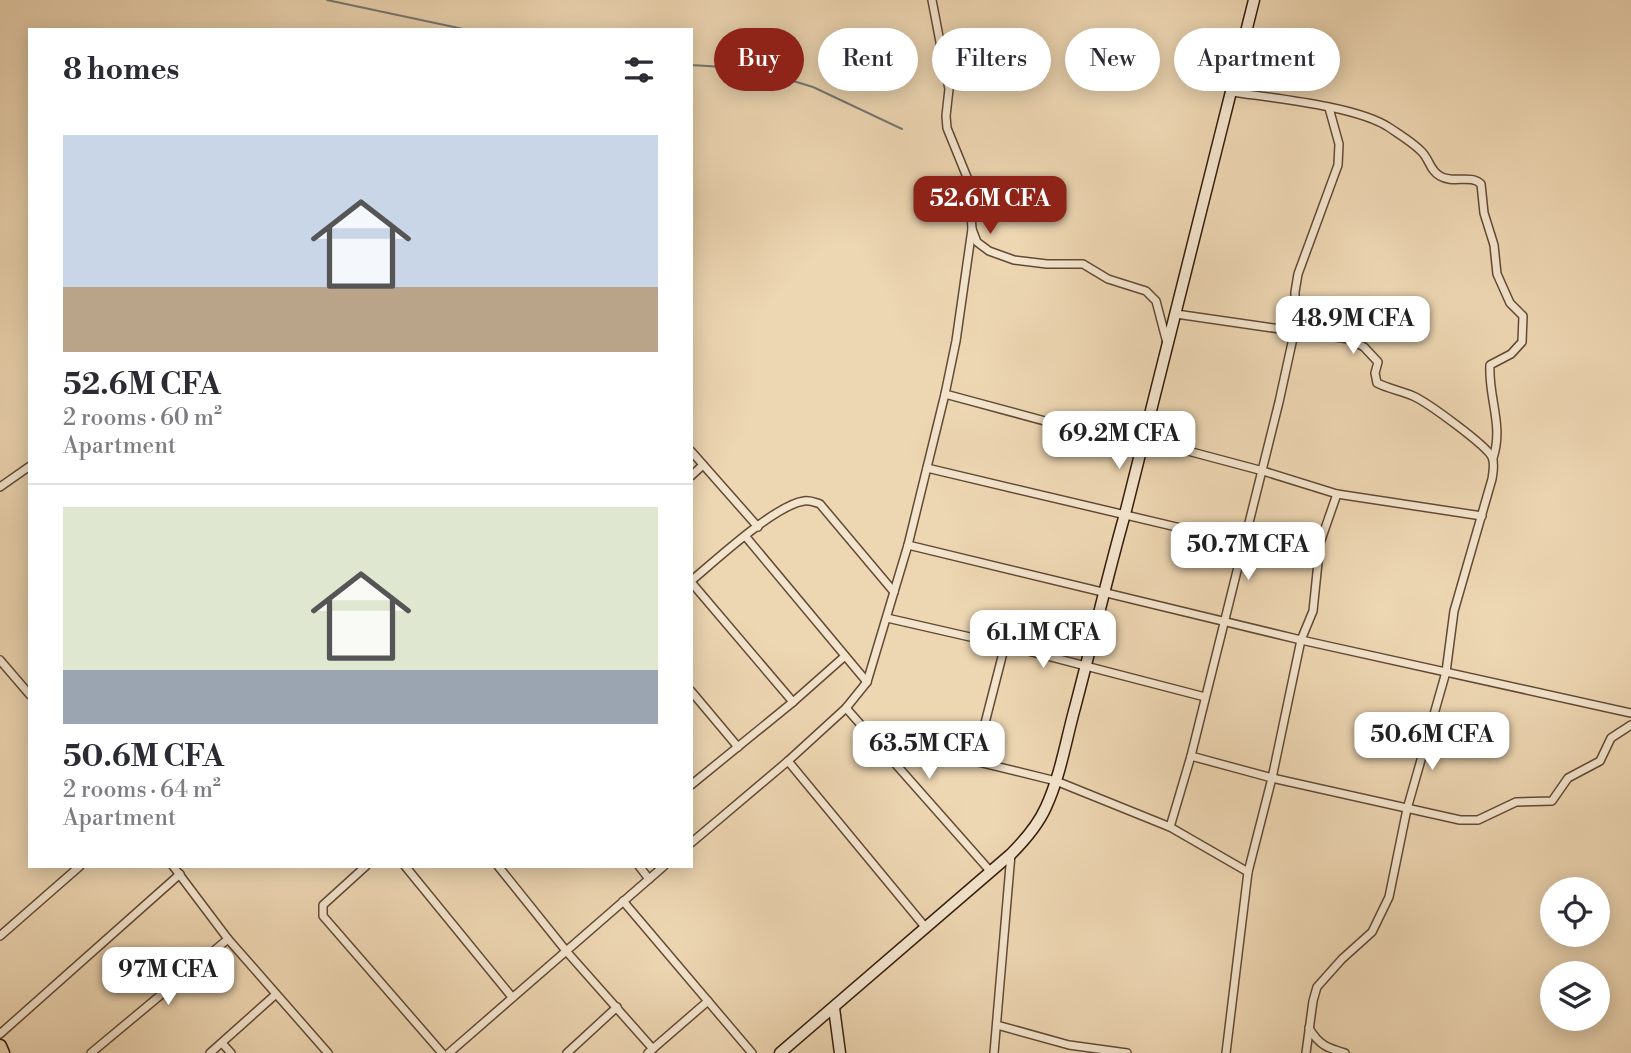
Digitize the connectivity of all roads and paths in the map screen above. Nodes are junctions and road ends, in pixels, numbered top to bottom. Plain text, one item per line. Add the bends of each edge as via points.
1 (932, 0) edge
2 (1254, 0) edge
3 (1232, 92) junction
4 (1329, 108) junction
5 (972, 229) junction
6 (1176, 314) junction
7 (1296, 329) junction
8 (1168, 347) junction
9 (945, 394) junction
10 (1142, 443) junction
11 (693, 453) edge
12 (1493, 458) junction
13 (703, 465) junction
14 (28, 467) edge
15 (927, 468) junction
16 (1263, 471) junction
17 (693, 474) edge
18 (0, 487) edge
19 (1337, 494) junction
20 (1125, 514) junction
21 (1482, 516) junction
22 (758, 527) junction
23 (746, 537) junction
24 (1244, 543) junction
25 (908, 545) junction
26 (693, 579) edge
27 (693, 583) edge
28 (1103, 591) junction
29 (894, 592) junction
30 (887, 618) junction
31 (1223, 621) junction
32 (1301, 640) junction
33 (1005, 645) junction
34 (845, 656) junction
35 (0, 660) edge
36 (1086, 667) junction
37 (1446, 672) junction
38 (867, 682) junction
39 (28, 693) edge
40 (693, 693) edge
41 (1205, 697) junction
42 (793, 702) junction
43 (846, 708) junction
44 (1631, 713) edge
45 (1631, 724) edge
46 (872, 736) junction
47 (738, 747) junction
48 (1191, 756) junction
49 (788, 761) junction
50 (975, 762) junction
51 (1272, 778) junction
52 (1056, 781) junction
53 (693, 783) edge
54 (1407, 809) junction
55 (1170, 827) junction
56 (693, 841) edge
57 (1011, 854) junction
58 (78, 868) edge
59 (175, 868) edge
60 (364, 868) edge
61 (407, 868) edge
62 (500, 868) edge
63 (641, 868) edge
64 (662, 868) edge
65 (991, 872) junction
66 (1248, 872) junction
67 (180, 874) junction
68 (649, 879) junction
69 (623, 901) junction
70 (926, 928) junction
71 (0, 936) edge
72 (228, 939) junction
73 (567, 951) junction
74 (275, 995) junction
75 (512, 997) junction
76 (708, 1001) junction
77 (617, 1007) junction
78 (834, 1008) junction
79 (997, 1025) junction
80 (1309, 1028) junction
81 (0, 1034) edge
82 (222, 1043) junction
83 (0, 1046) edge
84 (1068, 1049) edge
85 (651, 1051) edge
86 (3, 1053) edge
87 (91, 1053) edge
88 (210, 1053) edge
89 (231, 1053) edge
90 (328, 1053) edge
91 (442, 1053) edge
92 (449, 1053) edge
93 (567, 1053) edge
94 (752, 1053) edge
95 (780, 1053) edge
96 (840, 1053) edge
97 (994, 1053) edge
98 (1127, 1053) edge
99 (1226, 1053) edge
100 (1306, 1053) edge
101 (1345, 1053) edge

1 - 5 street via 949,91 947,128 969,182
2 - 3 street
3 - 4 street
3 - 6 street
4 - 7 street via 1339,144 1338,165 1298,274
4 - 12 street via 1381,122 1421,151 1443,178 1481,184 1497,274 1510,303 1522,316 1521,342 1511,354 1490,365 1498,433
5 - 8 street via 980,246 1002,257 1083,264 1108,279 1147,292 1158,306
5 - 9 street
6 - 7 street
6 - 8 street
7 - 12 street via 1358,342 1378,362 1377,383 1413,395
7 - 16 street
8 - 10 street
9 - 10 street
9 - 15 street
10 - 16 street
10 - 20 street
11 - 13 street
12 - 21 street
13 - 17 street
13 - 22 street
14 - 18 street
15 - 20 street
15 - 25 street
16 - 19 street
16 - 24 street
19 - 21 street
19 - 32 street via 1320,543 1313,611
20 - 24 street
20 - 28 street
21 - 37 street via 1454,611
22 - 23 street
22 - 29 street via 791,505 806,500 820,504
23 - 26 street
23 - 34 street
24 - 31 street
25 - 28 street
25 - 29 street
27 - 42 street
28 - 31 street
28 - 36 street
29 - 30 street
30 - 33 street
30 - 38 street
31 - 32 street
31 - 41 street
32 - 37 street
32 - 51 street
33 - 36 street
33 - 50 street
34 - 38 street
34 - 42 street
35 - 39 street
36 - 41 street
36 - 52 street
37 - 44 street
37 - 54 street
38 - 43 street
40 - 47 street
41 - 48 street
42 - 47 street
43 - 46 street
43 - 49 street
45 - 54 street via 1611,738 1600,761 1568,778 1552,801 1516,802 1474,821
46 - 50 street
46 - 65 street
47 - 53 street
48 - 51 street
48 - 55 street
49 - 56 street
49 - 70 street
50 - 52 street
51 - 54 street
51 - 66 street
52 - 55 street
52 - 57 street via 1042,816
54 - 80 street via 1384,910 1372,932 1317,987
55 - 66 street
57 - 65 street
57 - 79 street
58 - 71 street
59 - 67 street
60 - 91 street via 323,905 323,916
61 - 75 street
62 - 73 street
63 - 68 street
64 - 68 street
65 - 70 street
66 - 99 street
67 - 72 street
67 - 81 street
68 - 69 street
69 - 73 street
69 - 76 street
70 - 78 street
72 - 74 street
72 - 87 street
73 - 75 street
73 - 77 street
74 - 82 street
74 - 90 street
75 - 92 street
76 - 85 street
76 - 94 street
77 - 85 street
77 - 93 street
78 - 95 street
78 - 96 street
79 - 84 street
79 - 97 street
80 - 100 street
80 - 101 street via 1316,1042
82 - 88 street
82 - 89 street
83 - 86 main road
84 - 98 street

